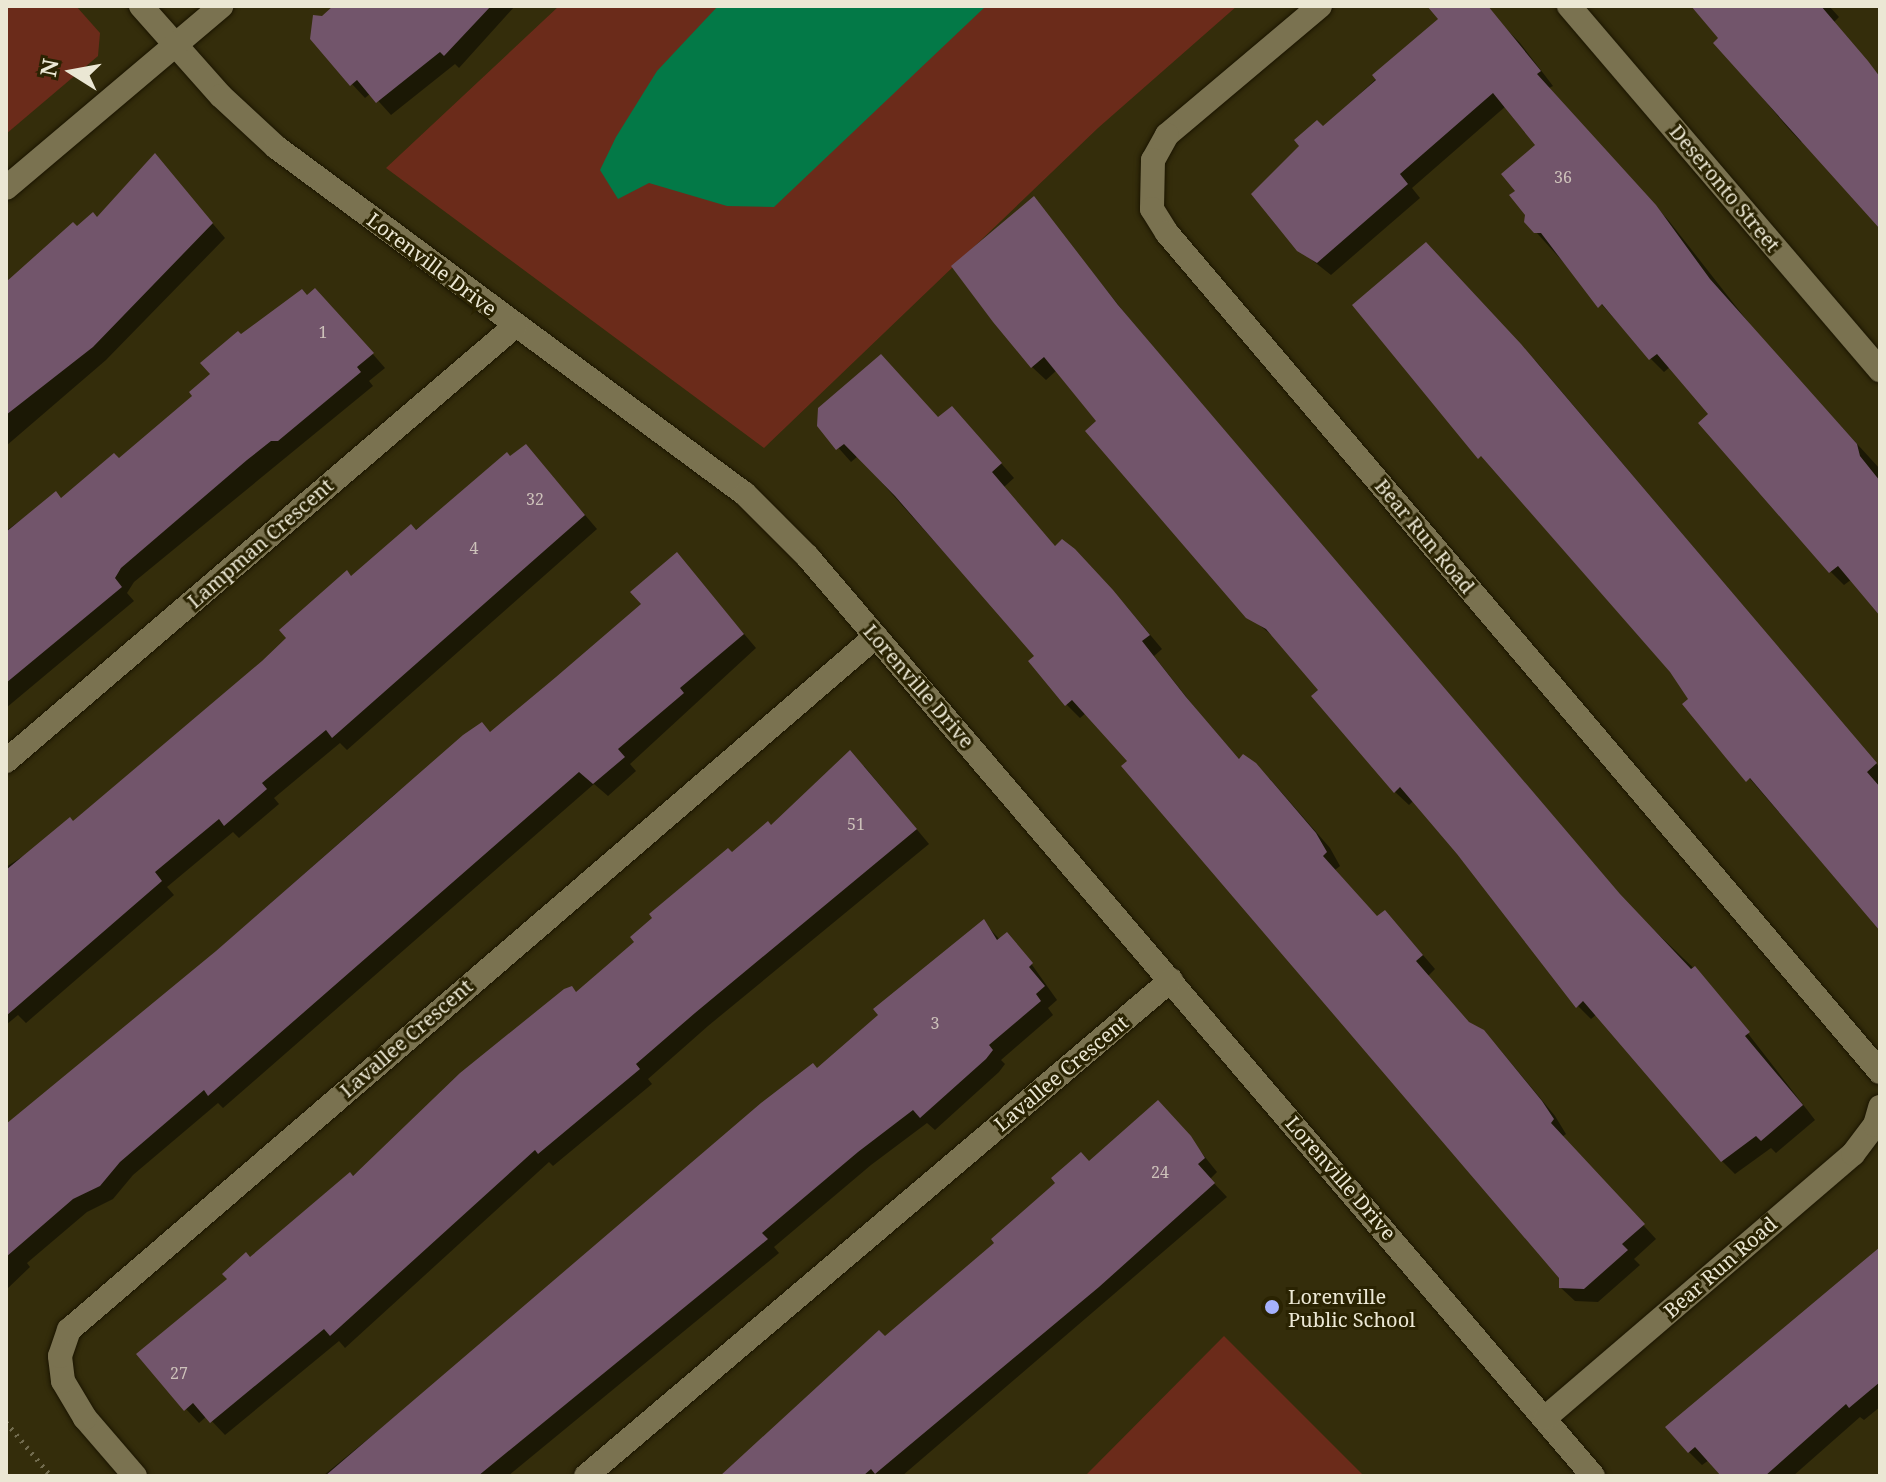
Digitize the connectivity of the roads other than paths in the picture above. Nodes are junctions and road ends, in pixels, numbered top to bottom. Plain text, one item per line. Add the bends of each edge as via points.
1 (141, 6) edge
2 (221, 6) edge
3 (1320, 6) edge
4 (1569, 6) edge
5 (176, 46) junction
6 (6, 188) edge
7 (515, 326) junction
8 (1880, 370) edge
9 (876, 636) junction
10 (6, 761) edge
11 (1171, 980) junction
12 (1880, 1072) edge
13 (1880, 1107) edge
14 (1546, 1417) junction
15 (135, 1476) edge
16 (586, 1476) edge
17 (1593, 1476) edge

1 - 5 street, Lorenville Drive
2 - 5 street
3 - 12 street, Bear Run Road via 1167,135 1153,160 1152,209 1167,233
4 - 8 street, Deseronto Street
5 - 6 street
5 - 7 street, Lorenville Drive via 276,147
7 - 9 street, Lorenville Drive via 745,494
7 - 10 street, Lampman Crescent
9 - 11 street, Lorenville Drive
9 - 15 street, Lavallee Crescent via 69,1330 60,1356 63,1381 85,1418
11 - 14 street, Lorenville Drive
11 - 16 street, Lavallee Crescent
13 - 14 street, Bear Run Road via 1875,1125 1853,1154
14 - 17 street, Lorenville Drive

